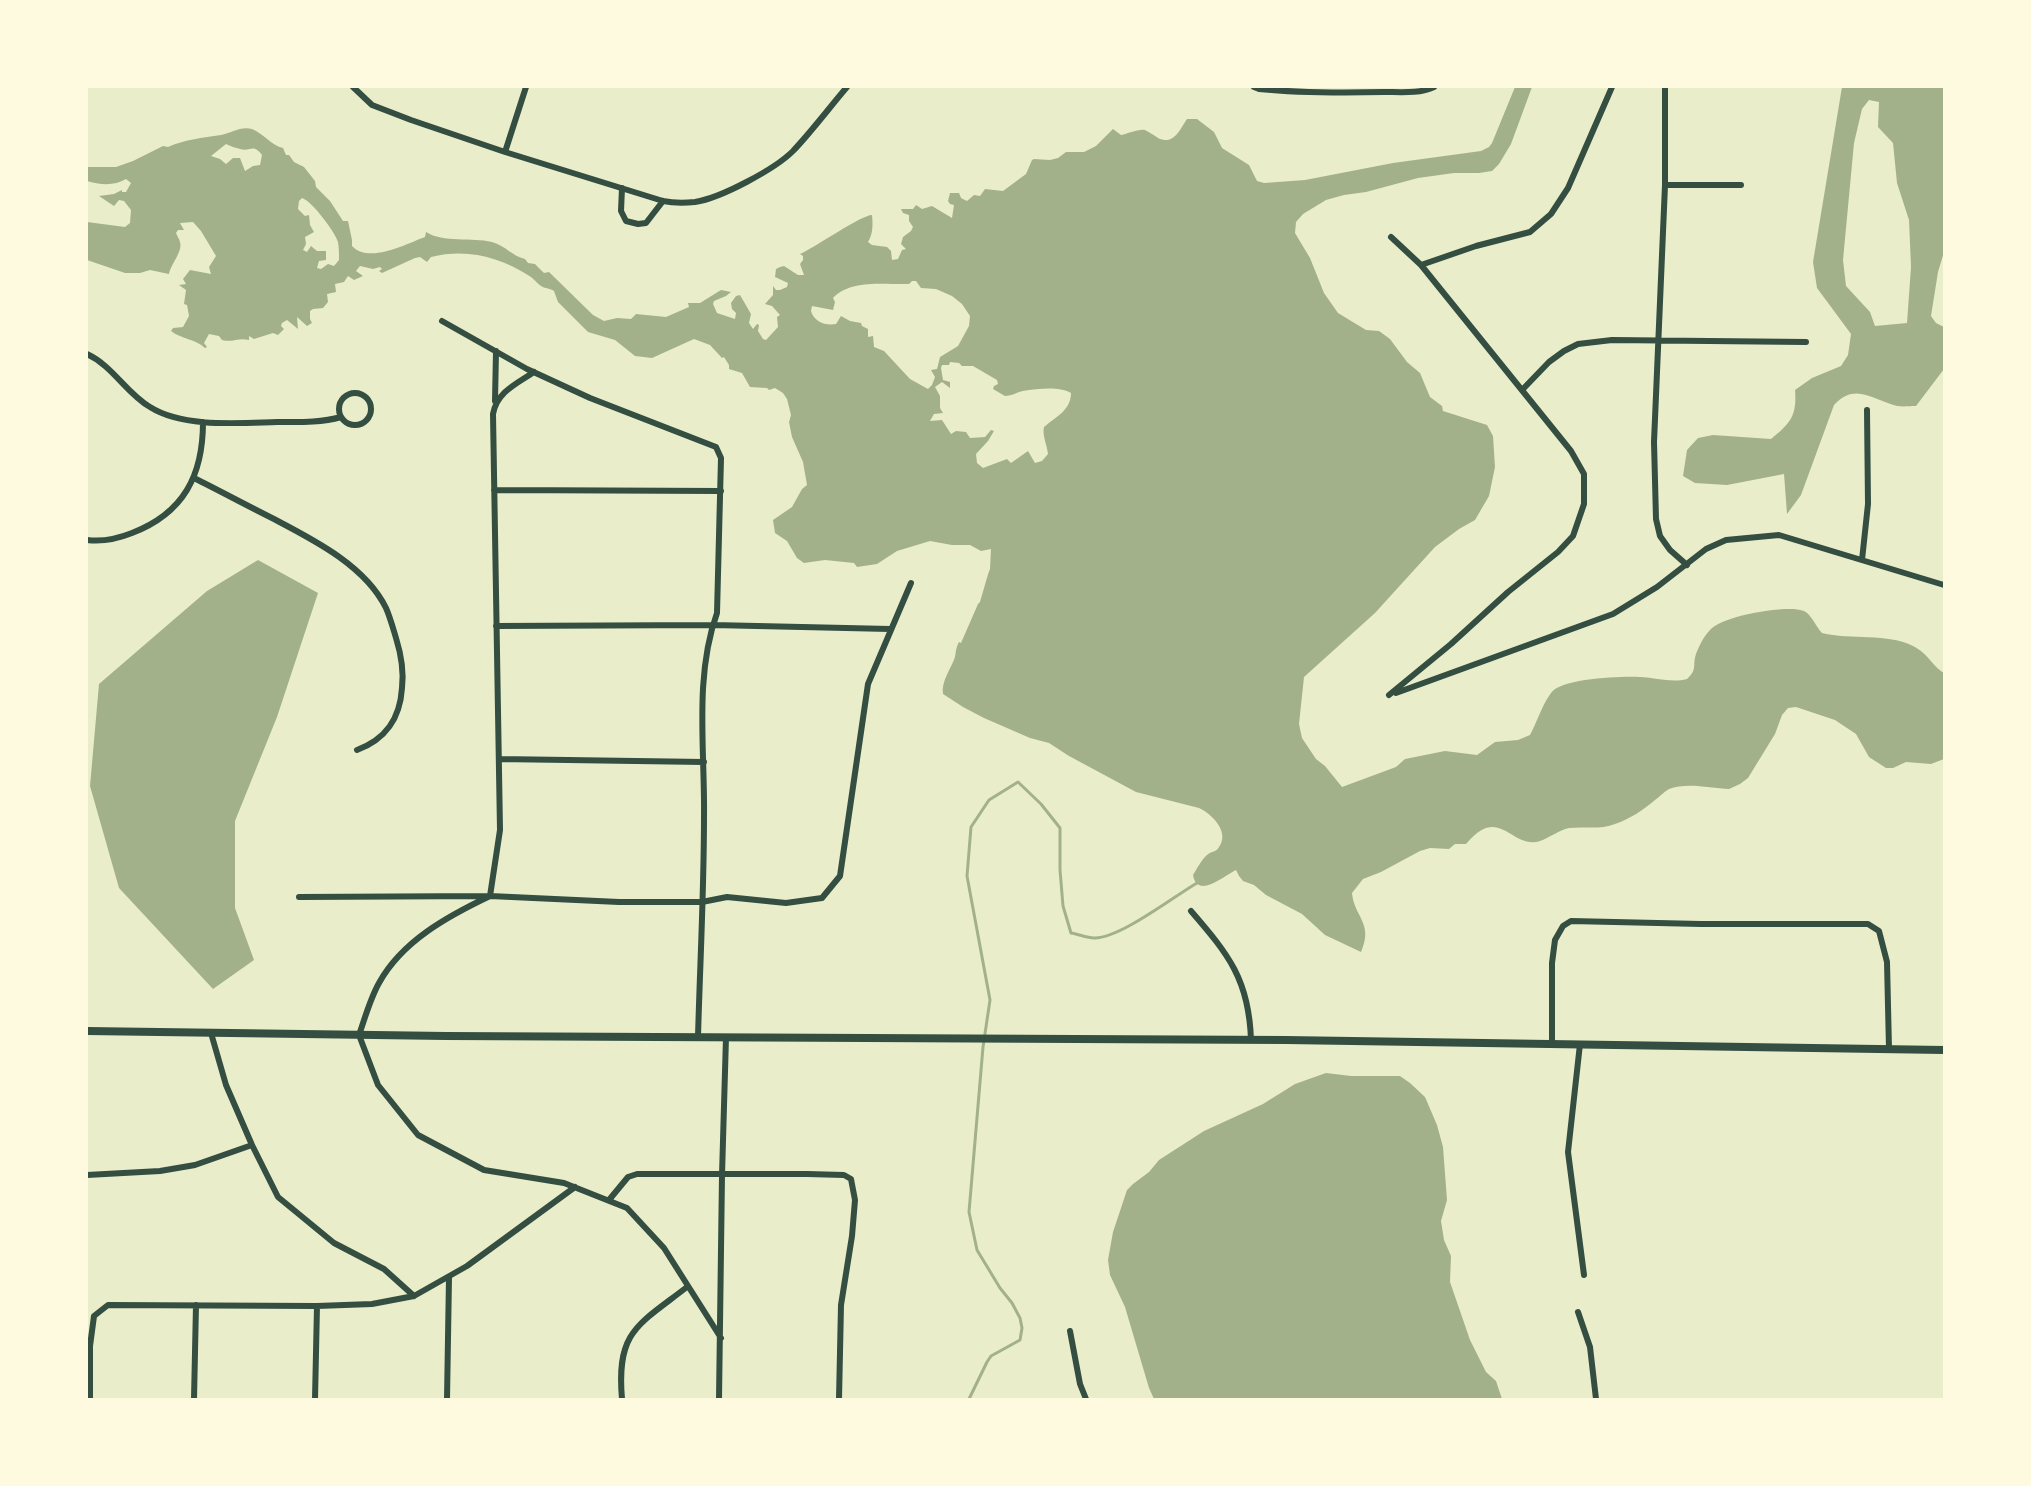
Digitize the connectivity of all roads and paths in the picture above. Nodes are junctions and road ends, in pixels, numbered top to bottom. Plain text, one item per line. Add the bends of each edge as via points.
1 (353, 87) edge
2 (526, 87) edge
3 (847, 87) edge
4 (1254, 87) edge
5 (1434, 87) edge
6 (1612, 87) edge
7 (1665, 87) edge
8 (1357, 90) edge
9 (505, 152) junction
10 (1665, 185) junction
11 (1741, 185) dead end
12 (622, 188) junction
13 (663, 201) junction
14 (1392, 237) dead end
15 (1421, 265) junction
16 (442, 321) dead end
17 (1657, 340) junction
18 (1806, 342) dead end
19 (496, 351) junction
20 (87, 354) edge
21 (534, 372) junction
22 (1523, 389) junction
23 (495, 401) junction
24 (1867, 410) dead end
25 (341, 417) junction
26 (203, 422) junction
27 (194, 478) junction
28 (494, 490) junction
29 (721, 491) junction
30 (87, 540) edge
31 (1862, 560) junction
32 (1687, 565) junction
33 (911, 583) dead end
34 (1944, 585) edge
35 (713, 625) junction
36 (496, 626) junction
37 (890, 629) junction
38 (357, 750) dead end
39 (499, 759) junction
40 (704, 762) junction
41 (490, 896) junction
42 (299, 897) dead end
43 (702, 902) junction
44 (1191, 911) dead end
45 (87, 1031) edge
46 (212, 1033) junction
47 (359, 1035) junction
48 (698, 1037) junction
49 (726, 1037) junction
50 (1251, 1040) junction
51 (1552, 1044) junction
52 (1580, 1044) junction
53 (1889, 1049) junction
54 (1943, 1050) edge
55 (252, 1145) junction
56 (87, 1175) edge
57 (722, 1175) junction
58 (575, 1187) junction
59 (609, 1200) junction
60 (1584, 1275) dead end
61 (449, 1276) junction
62 (687, 1287) junction
63 (414, 1296) junction
64 (196, 1305) junction
65 (317, 1306) junction
66 (1578, 1312) dead end
67 (1070, 1331) dead end
68 (721, 1338) junction
69 (90, 1399) edge
70 (194, 1399) edge
71 (315, 1399) edge
72 (447, 1399) edge
73 (622, 1399) edge
74 (719, 1399) edge
75 (839, 1399) edge
76 (1086, 1399) edge
77 (1596, 1399) edge

1 - 9 street via 372,105
2 - 9 street
3 - 13 street via 792,151 771,167 704,200
4 - 8 street via 1291,92
5 - 8 street via 1414,91
6 - 15 street via 1568,188 1551,214 1530,232
7 - 10 street
9 - 12 street
10 - 11 street
10 - 17 street
12 - 13 street
12 - 13 street via 621,211 631,224 646,223
14 - 15 street
15 - 22 street
16 - 19 street
17 - 18 street
17 - 22 street via 1578,344 1549,362
17 - 32 street via 1653,442 1656,519 1660,536
19 - 21 street
19 - 23 street
20 - 26 street via 107,367 148,407
21 - 23 street
21 - 29 street via 716,447 722,458
22 - 32 street via 1572,451 1584,474 1584,504 1573,536 1389,695 1613,614
23 - 28 street
24 - 31 street via 1868,504
25 - 25 street via 348,424 364,422 370,413 369,402 361,394 345,395 339,405
25 - 26 street via 323,421
26 - 27 street via 203,446
27 - 30 street via 180,501 148,527 109,540
27 - 38 street via 338,556 385,606 400,652 401,698 387,729 373,744
28 - 29 street
28 - 36 street
29 - 35 street via 717,613
31 - 32 street via 1779,535 1726,540 1706,549
31 - 34 street
33 - 37 street
35 - 36 street
35 - 37 street
35 - 40 street via 704,684
36 - 39 street
37 - 43 street via 868,684 840,876 822,898 786,903 727,897
39 - 40 street
39 - 41 street via 500,830
40 - 43 street
41 - 42 street
41 - 43 street
41 - 47 street via 462,909 410,944 378,985
43 - 48 street
44 - 50 street via 1234,964 1249,1006
45 - 46 street
46 - 47 street
46 - 55 street via 226,1085
47 - 48 street
47 - 58 street via 378,1085 418,1135 484,1170
48 - 49 street
49 - 50 street
49 - 57 street
50 - 51 street
51 - 52 street
51 - 53 street via 1555,940 1571,921 1868,924 1879,931 1887,962
52 - 53 street
52 - 60 street via 1568,1152
53 - 54 street
55 - 56 street via 195,1165
55 - 63 street via 278,1197 334,1243 384,1269
57 - 59 street via 637,1174 628,1177
57 - 68 street
57 - 75 street via 844,1175 851,1179 855,1200 841,1305
58 - 59 street
58 - 61 street
59 - 62 street via 627,1208 664,1248
61 - 63 street
61 - 72 street
62 - 68 street
62 - 73 street via 639,1324 629,1338 621,1363
63 - 65 street via 372,1304
64 - 65 street
64 - 69 street via 108,1305 94,1316
64 - 70 street
65 - 71 street
66 - 77 street via 1590,1347
67 - 76 street
68 - 74 street

